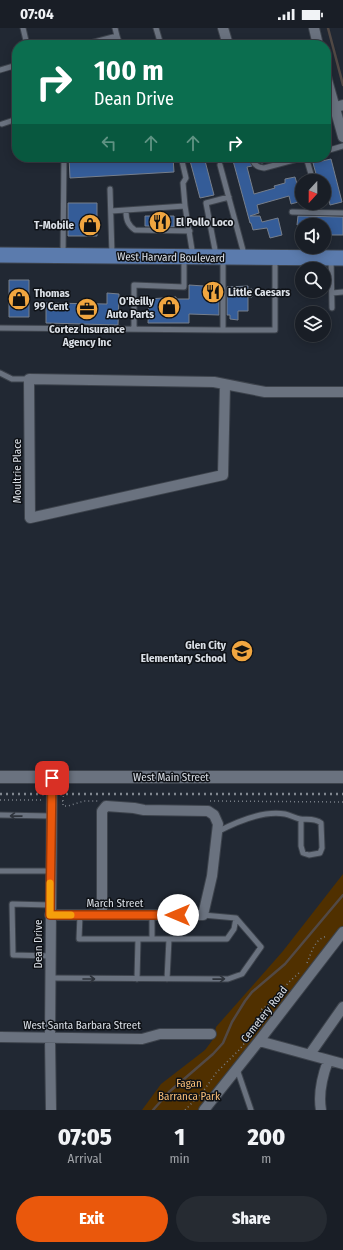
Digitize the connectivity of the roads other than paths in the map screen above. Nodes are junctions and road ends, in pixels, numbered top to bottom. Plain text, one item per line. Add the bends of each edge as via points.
1 (23, 28) edge
2 (115, 28) edge
3 (156, 28) edge
4 (223, 28) edge
5 (314, 28) edge
6 (117, 36) junction
7 (26, 40) edge
8 (102, 40) edge
9 (118, 40) edge
10 (160, 40) edge
11 (227, 40) edge
12 (317, 40) edge
13 (12, 66) edge
14 (0, 70) edge
15 (331, 94) edge
16 (335, 108) edge
17 (12, 121) edge
18 (2, 124) dead end
19 (343, 137) edge
20 (343, 146) edge
21 (331, 150) edge
22 (64, 162) edge
23 (182, 162) edge
24 (253, 162) edge
25 (287, 162) edge
26 (307, 162) edge
27 (220, 165) dead end
28 (311, 174) edge
29 (110, 189) dead end
30 (229, 197) junction
31 (185, 206) junction
32 (111, 211) junction
33 (126, 211) junction
34 (292, 212) dead end
35 (343, 213) edge
36 (190, 231) junction
37 (0, 255) edge
38 (63, 256) junction
39 (112, 256) junction
40 (188, 257) junction
41 (220, 257) junction
42 (245, 257) junction
43 (275, 258) junction
44 (337, 258) edge
45 (343, 292) edge
46 (332, 293) junction
47 (332, 308) dead end
48 (0, 328) edge
49 (134, 329) junction
50 (224, 330) junction
51 (0, 373) edge
52 (29, 379) junction
53 (225, 385) junction
54 (343, 392) edge
55 (0, 777) edge
56 (343, 777) edge
57 (52, 778) junction
58 (0, 816) edge
59 (51, 816) junction
60 (300, 819) junction
61 (217, 832) junction
62 (0, 871) edge
63 (50, 871) junction
64 (50, 910) junction
65 (80, 915) junction
66 (102, 915) junction
67 (152, 915) junction
68 (204, 915) junction
69 (236, 918) junction
70 (343, 932) edge
71 (138, 939) junction
72 (152, 939) junction
73 (169, 939) junction
74 (50, 956) junction
75 (50, 978) junction
76 (137, 979) junction
77 (167, 979) junction
78 (343, 1007) edge
79 (211, 1034) dead end
80 (0, 1037) edge
81 (50, 1038) junction
82 (259, 1041) junction
83 (310, 1054) junction
84 (328, 1061) junction
85 (343, 1064) edge
86 (237, 1068) junction
87 (51, 1110) edge
88 (204, 1110) edge
89 (251, 1110) edge
90 (321, 1110) edge

1 - 7 lane
2 - 6 lane
3 - 10 lane
4 - 11 street
5 - 12 street
6 - 8 lane
6 - 9 lane
13 - 14 lane
15 - 16 street
16 - 19 street
17 - 18 lane
20 - 21 lane
22 - 38 lane
23 - 31 lane via 186,178 183,183
24 - 25 lane via 258,167 264,168
26 - 28 lane
27 - 30 lane
29 - 32 lane
30 - 41 lane via 206,203
30 - 42 lane
31 - 33 lane
31 - 36 lane
32 - 33 lane
32 - 39 lane
33 - 36 lane via 128,224 135,230
34 - 35 lane
36 - 40 lane
37 - 38 main road, West Harvard Boulevard
38 - 39 main road, West Harvard Boulevard
39 - 40 main road, West Harvard Boulevard
40 - 41 main road, West Harvard Boulevard
40 - 49 lane via 184,287 134,286
41 - 42 main road, West Harvard Boulevard
41 - 50 lane
42 - 43 main road, West Harvard Boulevard
43 - 44 main road, West Harvard Boulevard
43 - 50 lane via 275,330
44 - 46 lane
45 - 46 lane
46 - 47 lane
48 - 49 lane
49 - 50 lane
51 - 52 lane via 12,379
52 - 53 street via 214,382
52 - 53 street, Moultrie Place via 30,518 223,476
53 - 54 street via 265,392
55 - 57 street, West Main Street
56 - 57 street, West Main Street
57 - 59 street, Dean Drive
59 -> 58 lane
59 - 63 street, Dean Drive
60 - 60 lane via 317,820 321,823 320,853 303,853
60 - 61 lane via 284,814 270,814 239,820
61 - 66 street via 218,824 214,815 208,811 144,810 106,806 102,811
61 - 68 street
62 - 63 lane
63 - 64 street, Dean Drive
64 - 65 street, March Street
64 - 74 street, Dean Drive
64 - 74 lane via 12,904 13,955
65 - 66 street, March Street
65 - 71 lane via 79,939
66 - 67 street, March Street
67 - 68 street, March Street
67 - 72 lane
68 - 69 lane
69 - 73 lane via 234,930 227,939
77 -> 69 lane via 228,978 242,974 260,947
70 - 82 street, Cemetery Road
71 - 72 lane
71 - 76 lane
72 - 73 lane
73 - 77 lane
74 - 75 street, Dean Drive
75 -> 76 lane
75 - 81 street, Dean Drive
76 - 77 lane
78 - 83 street
79 - 81 street, West Santa Barbara Street via 160,1034 142,1039
80 - 81 street, West Santa Barbara Street
81 - 87 street, Dean Drive
82 - 83 street
82 - 86 street, Cemetery Road
83 - 84 street
84 - 85 street
84 - 90 street via 320,1087
86 - 88 street, Cemetery Road
86 - 89 lane

